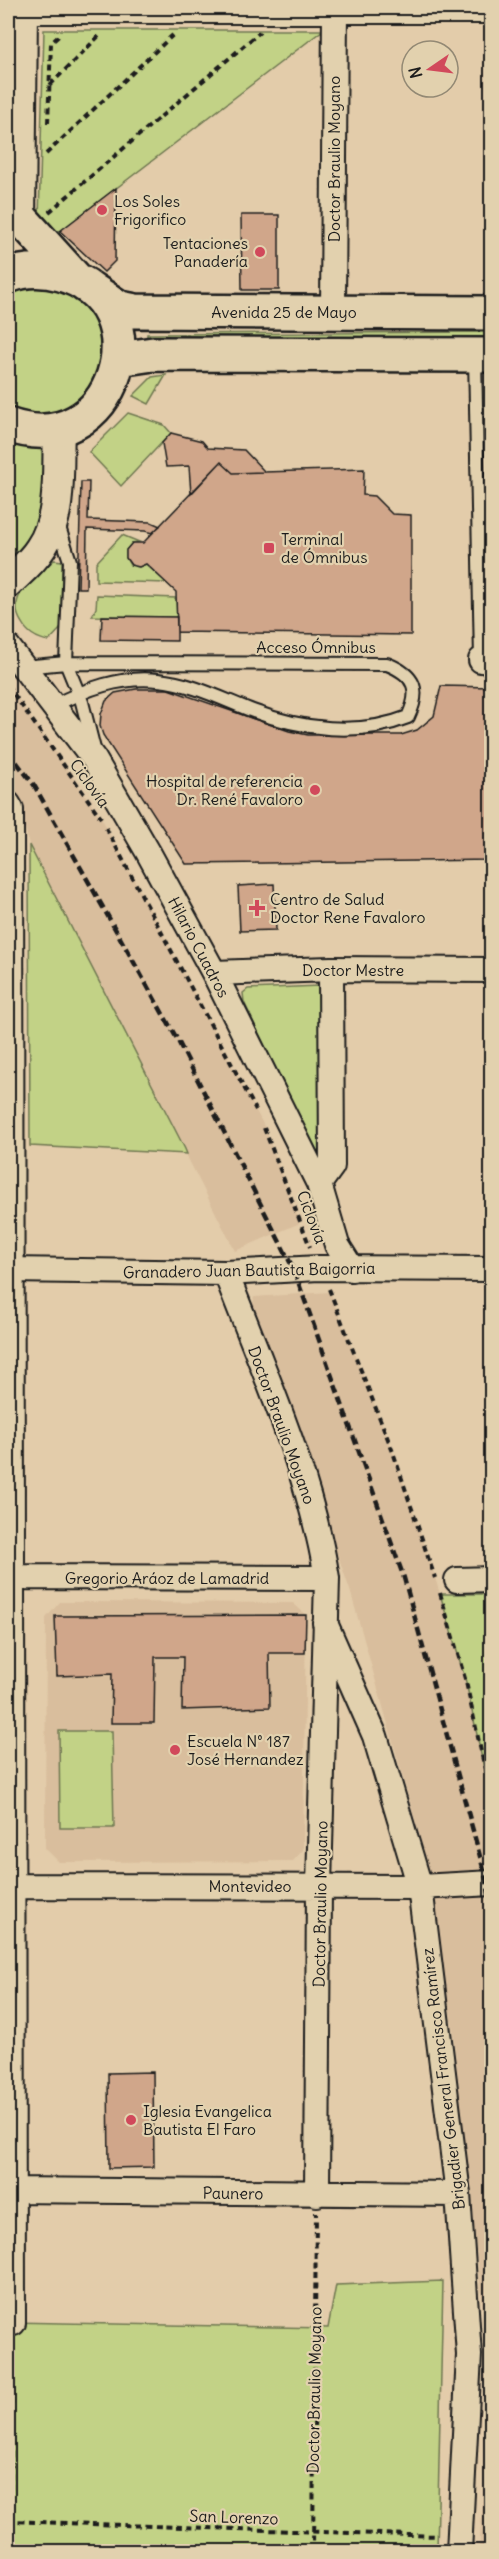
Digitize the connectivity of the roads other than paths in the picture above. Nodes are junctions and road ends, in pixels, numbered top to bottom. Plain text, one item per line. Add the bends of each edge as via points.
1 (335, 9) edge
2 (19, 10) edge
3 (492, 11) edge
4 (25, 210) edge
5 (11, 275) edge
6 (82, 283) junction
7 (333, 311) junction
8 (492, 313) edge
9 (483, 355) edge
10 (118, 359) junction
11 (8, 425) edge
12 (59, 429) junction
13 (54, 513) junction
14 (8, 583) edge
15 (8, 647) edge
16 (486, 661) edge
17 (66, 663) junction
18 (23, 667) junction
19 (77, 694) junction
20 (53, 706) junction
21 (98, 764) junction
22 (8, 804) edge
23 (10, 963) edge
24 (330, 969) junction
25 (492, 970) edge
26 (214, 973) junction
27 (319, 1184) junction
28 (352, 1269) junction
29 (492, 1269) edge
30 (10, 1270) edge
31 (226, 1274) junction
32 (9, 1577) edge
33 (327, 1578) junction
34 (458, 1580) dead end
35 (492, 1580) edge
36 (325, 1623) junction
37 (492, 1883) edge
38 (9, 1886) edge
39 (319, 1886) junction
40 (420, 1887) junction
41 (9, 2190) edge
42 (316, 2194) junction
43 (458, 2194) junction
44 (13, 2323) road end
45 (459, 2544) edge

1 - 2 street
1 - 3 street
1 - 7 street, Doctor Braulio Moyano
2 - 4 street
4 - 5 main road via 24,261
4 - 6 main road
5 - 6 main road, Avenida 25 de Mayo via 51,271
6 - 7 main road, Avenida 25 de Mayo via 120,308 135,311
6 - 10 main road, Avenida 25 de Mayo via 101,299 112,318 118,338
7 - 8 main road, Avenida 25 de Mayo
9 - 10 main road via 153,354
9 - 16 lane
10 - 12 main road, Avenida 25 de Mayo via 108,391 96,408
11 - 12 main road, Avenida 25 de Mayo via 40,432
12 - 13 street
13 - 14 street via 40,550
13 - 17 lane via 70,561
15 - 18 street, Hilario Cuadros
17 - 18 lane, Acceso Ómnibus
17 - 19 lane
17 - 19 lane, Acceso Ómnibus via 387,664 403,670 414,683 415,702 408,717 389,725 313,728 264,715 186,685 157,680 114,683
18 - 20 street, Hilario Cuadros
19 - 20 lane, Acceso Ómnibus
19 - 21 lane
20 - 21 street, Hilario Cuadros
21 - 26 street, Hilario Cuadros
22 - 23 street
23 - 30 street
24 - 25 street, Doctor Mestre
24 - 26 street, Doctor Mestre
24 - 27 street via 332,1166
26 - 27 street, Hilario Cuadros
27 - 28 street, Hilario Cuadros via 337,1245
28 - 29 street, Granadero Juan Bautista Baigorria
28 - 31 street, Granadero Juan Bautista Baigorria
30 - 31 street, Granadero Juan Bautista Baigorria
30 - 32 street
31 - 33 street, Doctor Braulio Moyano via 298,1462
32 - 33 street, Gregorio Aráoz de Lamadrid
32 - 38 street
33 - 36 street, Doctor Braulio Moyano
34 - 35 street
36 - 39 street, Doctor Braulio Moyano
36 - 40 street, Brigadier General Francisco Ramírez via 375,1736
37 - 40 street, Montevideo
38 - 39 street, Montevideo
38 - 41 street
39 - 40 street, Montevideo
39 - 42 street, Doctor Braulio Moyano
40 - 43 street, Brigadier General Francisco Ramírez
41 - 42 street, Paunero
41 - 44 street
42 - 43 street, Paunero
43 - 45 street, Brigadier General Francisco Ramírez via 469,2355

